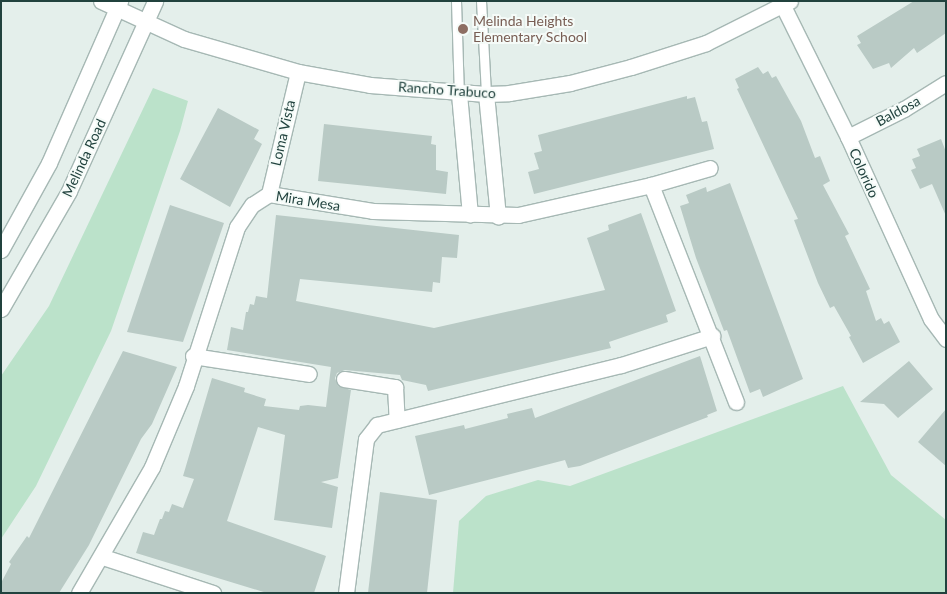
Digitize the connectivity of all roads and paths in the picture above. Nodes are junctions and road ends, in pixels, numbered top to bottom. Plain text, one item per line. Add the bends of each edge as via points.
1 (101, 1) edge
2 (155, 1) edge
3 (456, 1) edge
4 (481, 1) edge
5 (119, 4) edge
6 (787, 4) edge
7 (147, 22) junction
8 (298, 72) junction
9 (946, 83) edge
10 (459, 94) junction
11 (486, 94) junction
12 (848, 137) junction
13 (710, 168) dead end
14 (651, 185) junction
15 (269, 194) junction
16 (470, 215) junction
17 (498, 216) junction
18 (1, 250) edge
19 (1, 309) edge
20 (712, 336) junction
21 (946, 339) edge
22 (193, 356) junction
23 (309, 374) dead end
24 (344, 379) dead end
25 (736, 402) dead end
26 (397, 420) junction
27 (103, 557) junction
28 (79, 593) edge
29 (213, 593) edge
30 (346, 593) edge

1 - 5 street, Rancho Trabuco
2 - 7 street, Melinda Road
3 - 10 lane
4 - 11 lane
5 - 7 street, Rancho Trabuco
5 - 18 street, Melinda Road via 49,163
6 - 11 street, Rancho Trabuco via 706,43 631,67 570,83
6 - 12 street, Colorido
7 - 8 street, Rancho Trabuco via 184,39
7 - 19 street, Melinda Road via 69,191
8 - 10 street, Rancho Trabuco via 370,85
8 - 15 street, Loma Vista
9 - 12 street, Baldosa via 904,110
10 - 11 street, Rancho Trabuco
10 - 16 street
11 - 17 street
12 - 21 street, Colorido via 931,319
13 - 14 street, Mira Mesa
14 - 17 street, Mira Mesa via 518,215
14 - 20 street
15 - 16 street, Mira Mesa via 373,211
15 - 22 street, Mira Mesa via 252,205 237,227
16 - 17 street, Mira Mesa
20 - 25 street
20 - 26 street via 621,365
22 - 23 street
22 - 27 street, Mira Mesa via 186,386 152,467
24 - 26 street via 395,387
26 - 30 street via 377,425 366,439
27 - 28 street, Mira Mesa
27 - 29 street

